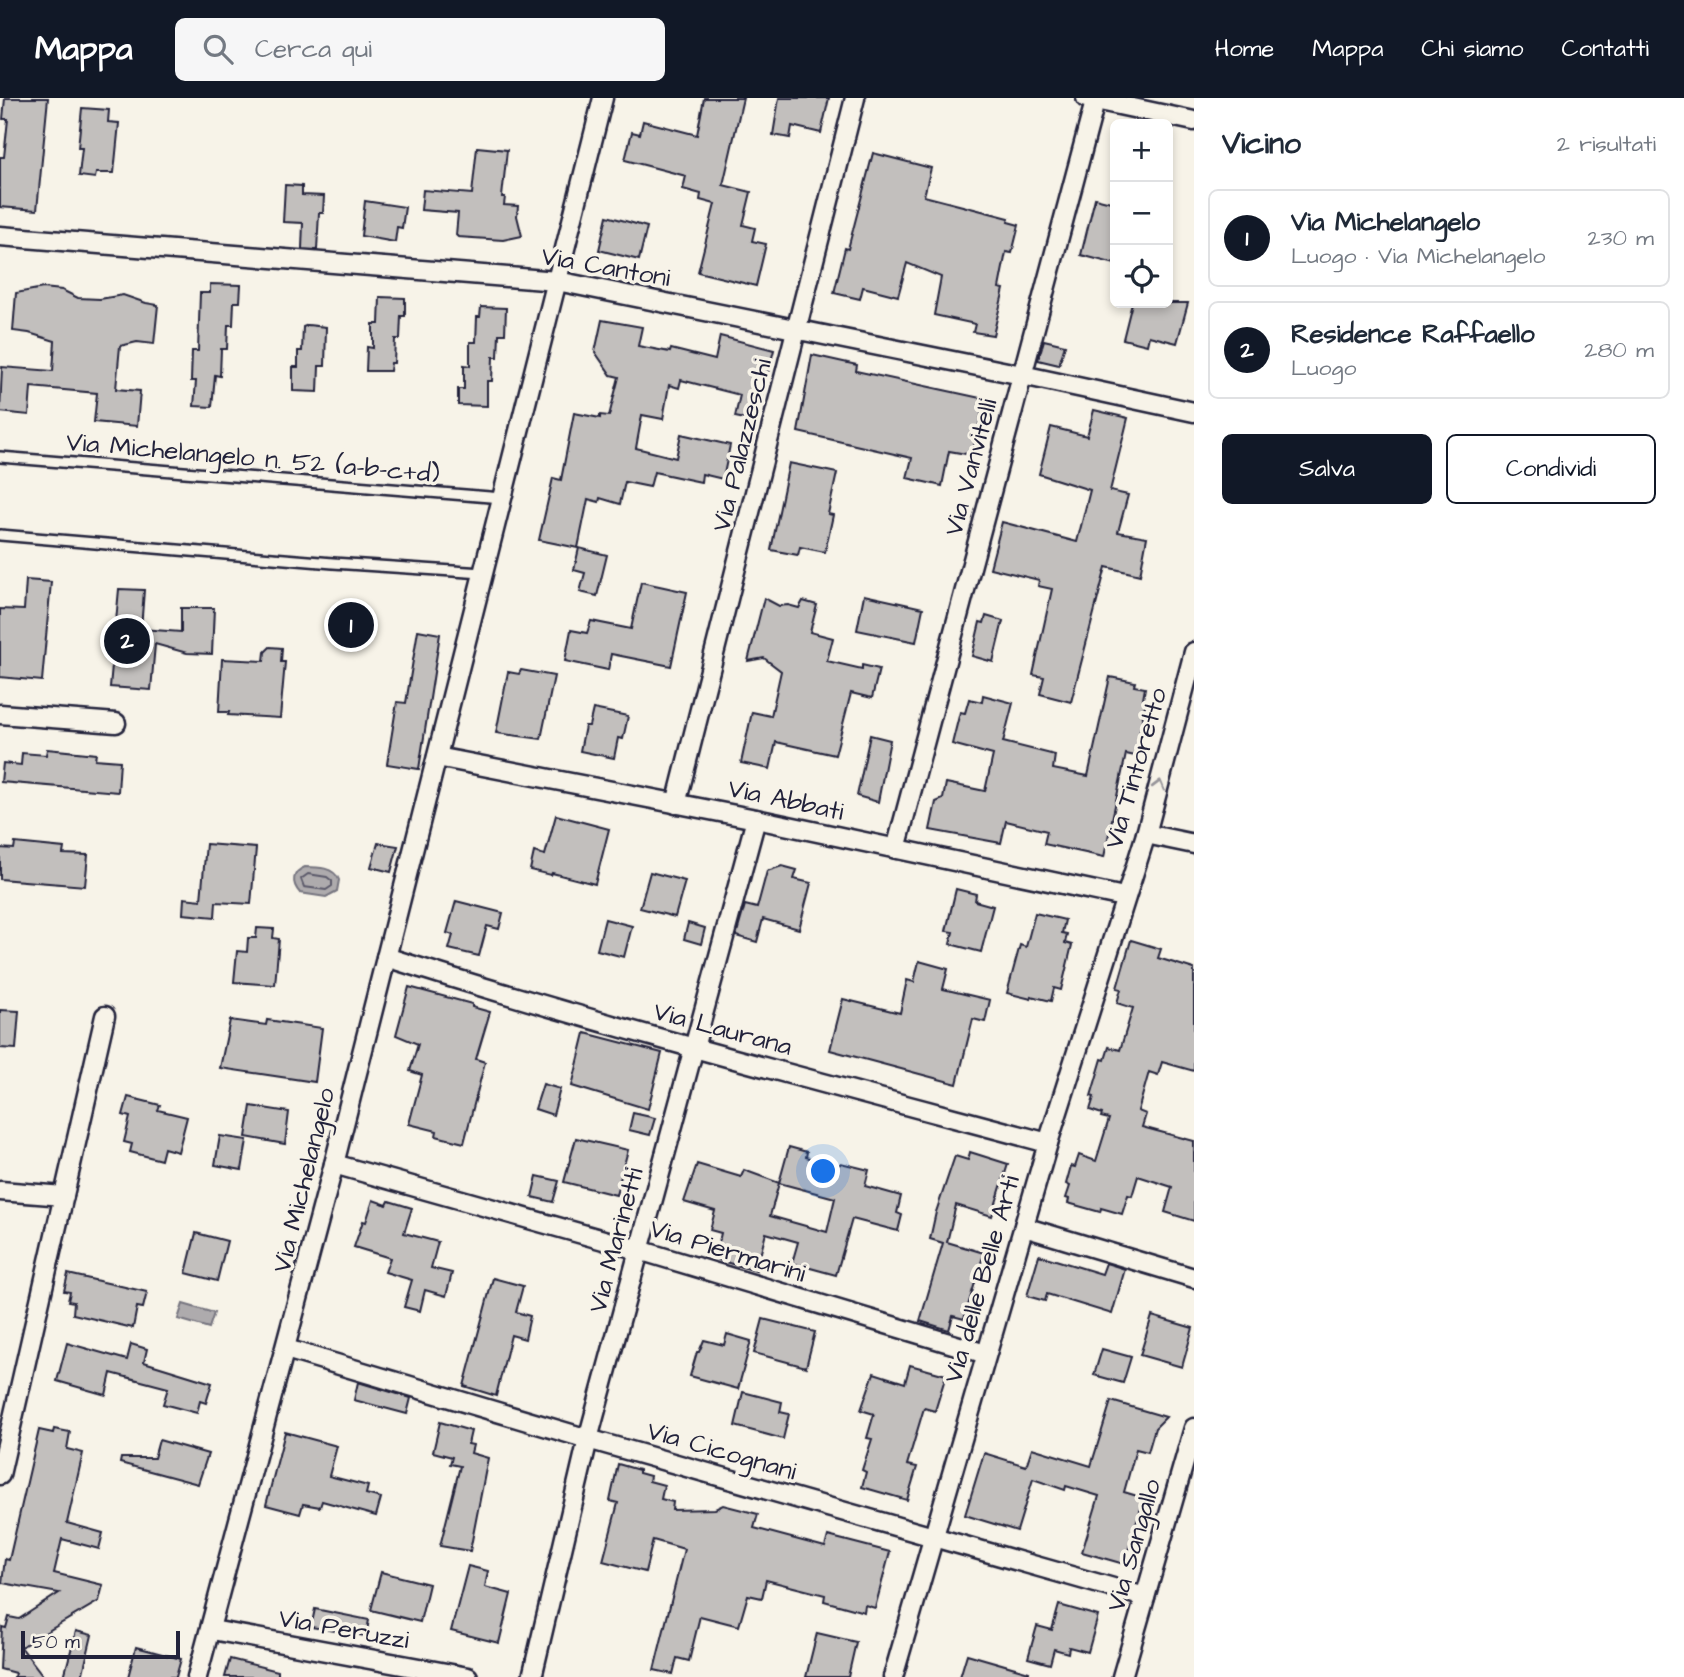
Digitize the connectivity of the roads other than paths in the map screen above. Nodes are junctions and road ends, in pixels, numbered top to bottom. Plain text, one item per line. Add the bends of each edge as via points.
1 (603, 98) edge
2 (855, 98) edge
3 (1092, 99) edge
4 (1194, 121) edge
5 (0, 236) edge
6 (557, 281) junction
7 (797, 330) junction
8 (1022, 374) junction
9 (1194, 412) edge
10 (0, 457) edge
11 (502, 498) junction
12 (0, 535) edge
13 (483, 573) junction
14 (1194, 652) edge
15 (0, 714) edge
16 (116, 723) dead end
17 (437, 757) junction
18 (676, 804) junction
19 (756, 820) junction
20 (1146, 834) junction
21 (1194, 844) edge
22 (896, 849) junction
23 (1124, 897) junction
24 (386, 957) junction
25 (105, 1016) dead end
26 (694, 1048) junction
27 (1048, 1143) junction
28 (334, 1164) junction
29 (0, 1191) edge
30 (64, 1196) junction
31 (1024, 1227) junction
32 (639, 1250) junction
33 (1194, 1278) edge
34 (286, 1349) junction
35 (986, 1354) junction
36 (1194, 1429) edge
37 (5, 1431) edge
38 (588, 1439) junction
39 (0, 1475) edge
40 (933, 1536) junction
41 (1145, 1597) junction
42 (212, 1630) junction
43 (197, 1677) edge
44 (468, 1677) edge
45 (532, 1677) edge
46 (893, 1677) edge
47 (1122, 1677) edge

1 - 6 street, Via Michelangelo
2 - 7 street, Via Palazzeschi
3 - 4 street
3 - 8 street, Via Vanvitelli
5 - 6 street, Via Cantoni
6 - 7 street, Via Cantoni
6 - 11 street, Via Michelangelo
7 - 8 street, Via Cantoni
7 - 18 street, Via Palazzeschi
8 - 9 street, Via Cantoni
8 - 22 street, Via Vanvitelli
10 - 11 lane, Via Michelangelo n. 52 (a-b-c+d)
11 - 13 street, Via Michelangelo
12 - 13 lane
13 - 17 street, Via Michelangelo
20 -> 14 street, Via Tintoretto
15 - 16 street
17 - 18 street, Via Abbati
17 - 24 street, Via Michelangelo
18 - 19 street, Via Abbati
19 - 22 street, Via Abbati
19 - 26 street, Via Marinetti
20 - 21 street
20 - 23 street, Via Tintoretto
22 - 23 street, Via Abbati
23 - 27 street, Via delle Belle Arti
24 - 26 street, Via Laurana
24 - 28 street, Via Michelangelo
25 - 30 street
26 - 27 street, Via Laurana
26 - 32 street, Via Marinetti
27 - 31 street, Via delle Belle Arti
28 - 32 street, Via Piermarini
28 - 34 street, Via Michelangelo
29 - 30 street
30 - 37 street
31 - 33 street
31 - 35 street, Via delle Belle Arti
32 - 35 street, Via Piermarini
32 - 38 street, Via Marinetti
34 - 38 street, Via Cicognani
34 - 42 street, Via Michelangelo
35 - 40 street, Via delle Belle Arti
36 - 41 street, Via Sangallo
37 - 39 street
38 - 40 street, Via Cicognani
38 - 45 street, Via Marinetti
40 - 41 street, Via Cicognani
40 - 46 street, Via delle Belle Arti
41 - 47 street, Via Sangallo
42 - 43 street, Via Michelangelo
42 - 44 street, Via Peruzzi

